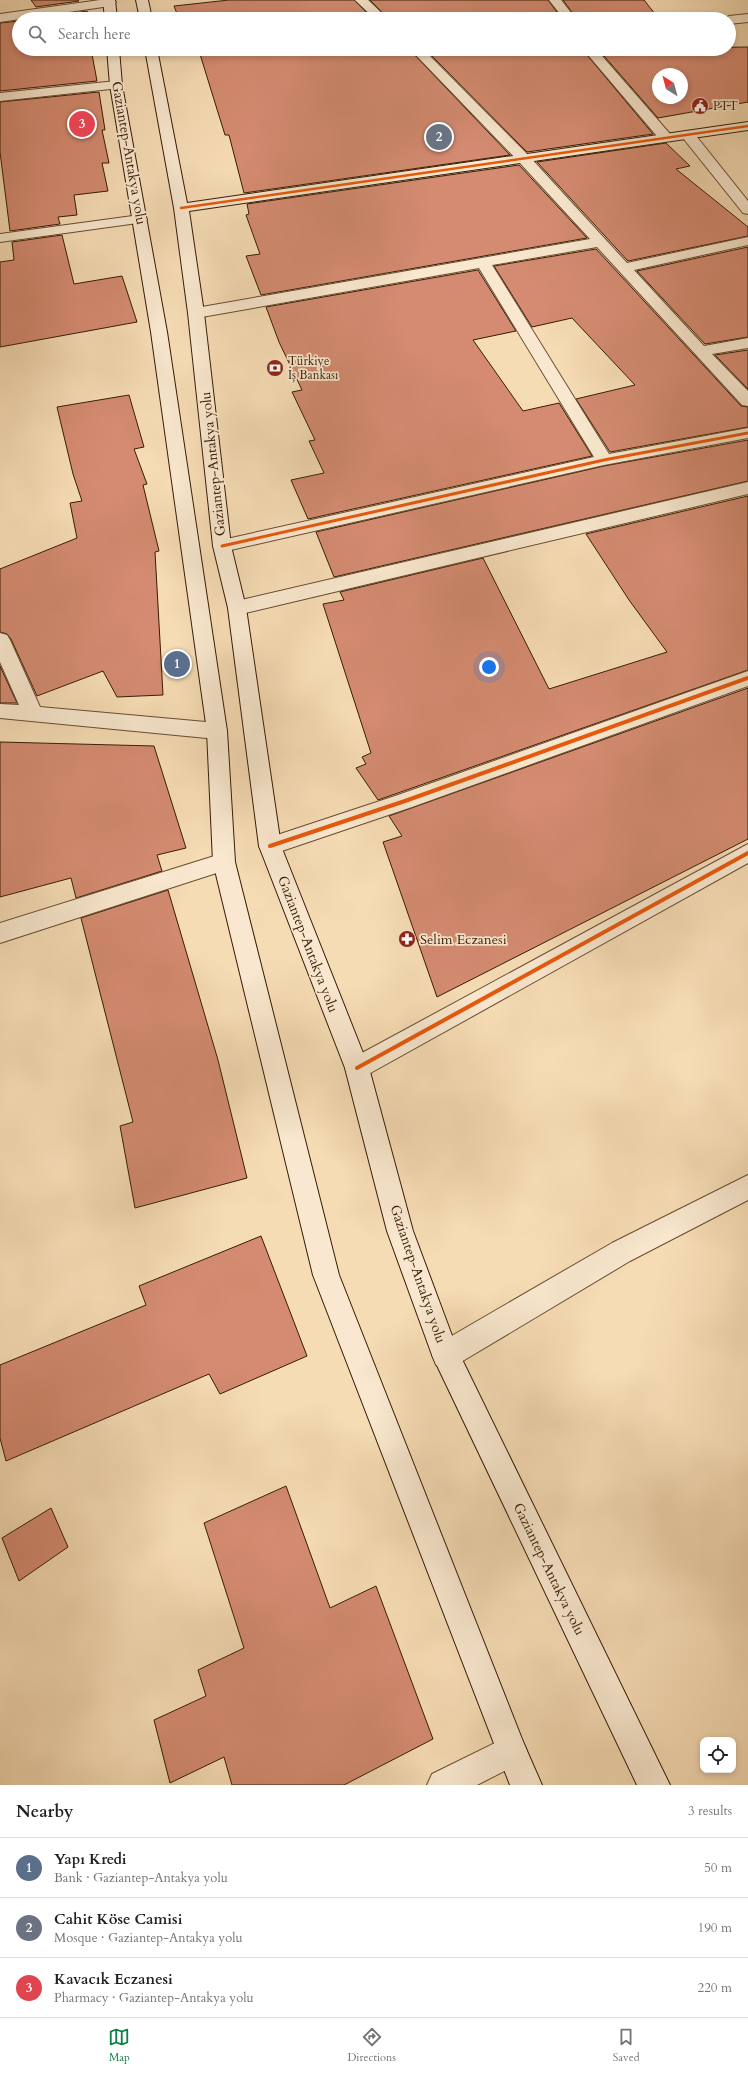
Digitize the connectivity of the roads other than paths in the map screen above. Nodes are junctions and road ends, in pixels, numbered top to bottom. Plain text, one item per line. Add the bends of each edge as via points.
1 (142, 0) edge
2 (361, 0) edge
3 (555, 0) edge
4 (109, 1) edge
5 (38, 12) edge
6 (110, 12) edge
7 (145, 12) edge
8 (374, 12) edge
9 (564, 12) edge
10 (12, 16) edge
11 (0, 18) edge
12 (748, 18) edge
13 (736, 19) edge
14 (114, 56) edge
15 (153, 56) edge
16 (423, 56) edge
17 (595, 56) edge
18 (116, 85) junction
19 (0, 97) edge
20 (748, 126) edge
21 (688, 135) junction
22 (666, 138) junction
23 (524, 159) junction
24 (181, 208) junction
25 (748, 210) edge
26 (140, 219) junction
27 (0, 238) edge
28 (748, 241) edge
29 (599, 242) junction
30 (484, 264) junction
31 (623, 268) junction
32 (196, 313) junction
33 (748, 343) edge
34 (700, 351) junction
35 (748, 401) edge
36 (748, 433) edge
37 (604, 460) junction
38 (748, 488) edge
39 (222, 546) junction
40 (237, 608) junction
41 (0, 640) edge
42 (748, 678) edge
43 (0, 711) edge
44 (34, 714) junction
45 (217, 731) junction
46 (270, 846) junction
47 (748, 853) edge
48 (224, 862) junction
49 (0, 933) edge
50 (357, 1068) junction
51 (748, 1188) edge
52 (446, 1355) junction
53 (511, 1751) junction
54 (443, 1785) edge
55 (526, 1785) edge
56 (654, 1785) edge

1 - 7 street
2 - 8 street
3 - 9 street
4 - 5 street
4 - 6 street
10 - 11 street
12 - 13 street
14 - 18 street, Gaziantep-Antakya yolu
15 - 24 street, Gaziantep-Antakya yolu
16 - 23 street
17 - 22 street
18 - 19 street
18 - 26 street, Gaziantep-Antakya yolu
20 - 21 street
21 - 22 street
21 - 25 street
22 - 23 street
23 - 24 street
23 - 29 street
24 - 32 street, Gaziantep-Antakya yolu
26 - 27 street
26 - 45 street, Gaziantep-Antakya yolu
28 - 31 street
29 - 30 street
29 - 31 street
30 - 32 street
30 - 37 street
31 - 34 street
32 - 39 street, Gaziantep-Antakya yolu
33 - 34 street
34 - 35 street
36 - 37 street
37 - 39 street
38 - 40 street
39 - 40 street, Gaziantep-Antakya yolu
40 - 46 street, Gaziantep-Antakya yolu
41 - 44 street
42 - 46 street via 405,801
43 - 44 street
44 - 45 street
45 - 48 street, Gaziantep-Antakya yolu
46 - 50 street, Gaziantep-Antakya yolu
47 - 50 street
48 - 49 street
48 - 53 street, Gaziantep-Antakya yolu via 326,1275
50 - 52 street, Gaziantep-Antakya yolu via 400,1231
51 - 52 street via 621,1252
52 - 56 street, Gaziantep-Antakya yolu
53 - 54 street
53 - 55 street, Gaziantep-Antakya yolu

